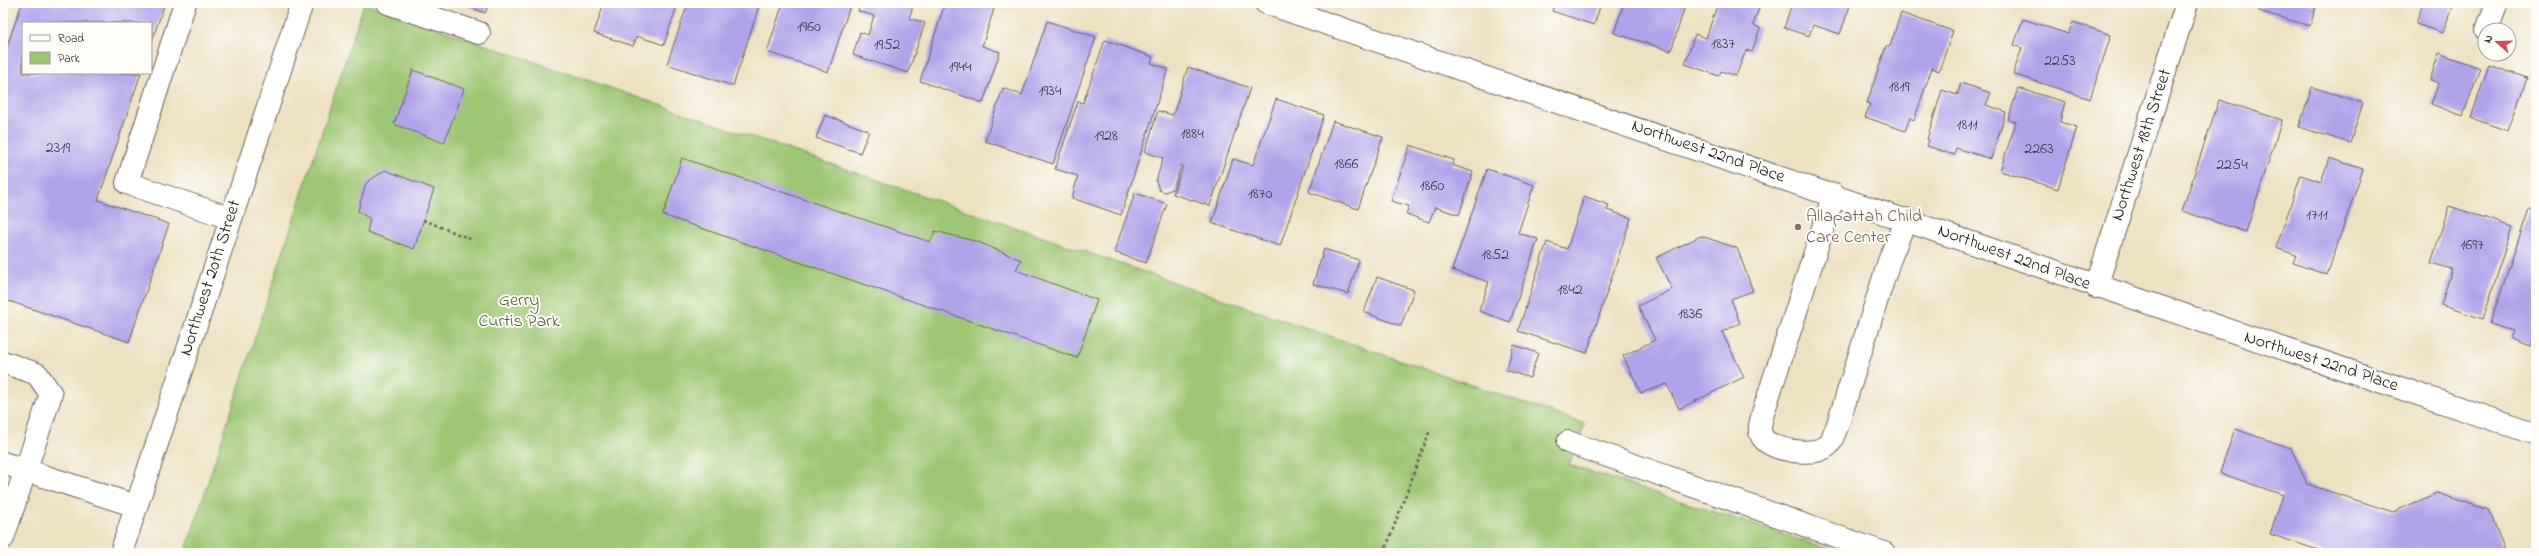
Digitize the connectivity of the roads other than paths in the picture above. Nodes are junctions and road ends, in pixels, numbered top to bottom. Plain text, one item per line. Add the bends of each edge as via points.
1 (185, 3) edge
2 (302, 3) edge
3 (388, 3) edge
4 (1266, 3) edge
5 (2187, 3) edge
6 (2497, 3) edge
7 (2490, 22) edge
8 (479, 33) dead end
9 (1834, 194) junction
10 (230, 218) junction
11 (1906, 219) junction
12 (2096, 287) junction
13 (3, 362) edge
14 (2536, 434) edge
15 (1568, 442) dead end
16 (3, 463) edge
17 (24, 470) junction
18 (136, 506) junction
19 (3, 538) edge
20 (121, 553) edge
21 (1884, 553) edge

1 - 10 street via 127,183
2 - 10 street, Northwest 20th Street
3 - 8 street
4 - 9 street, Northwest 22nd Place
5 - 12 street, Northwest 18th Street
6 - 7 street
9 - 11 street, Northwest 22nd Place
9 - 11 street via 1759,428 1763,438 1774,445 1798,452 1816,452 1828,446 1837,427 1889,261
10 - 18 street, Northwest 20th Street
11 - 12 street, Northwest 22nd Place
12 - 14 street, Northwest 22nd Place
13 - 17 street via 37,374 51,394
15 - 21 street
16 - 17 street
17 - 18 street
17 - 19 street
18 - 20 street, Northwest 20th Street

